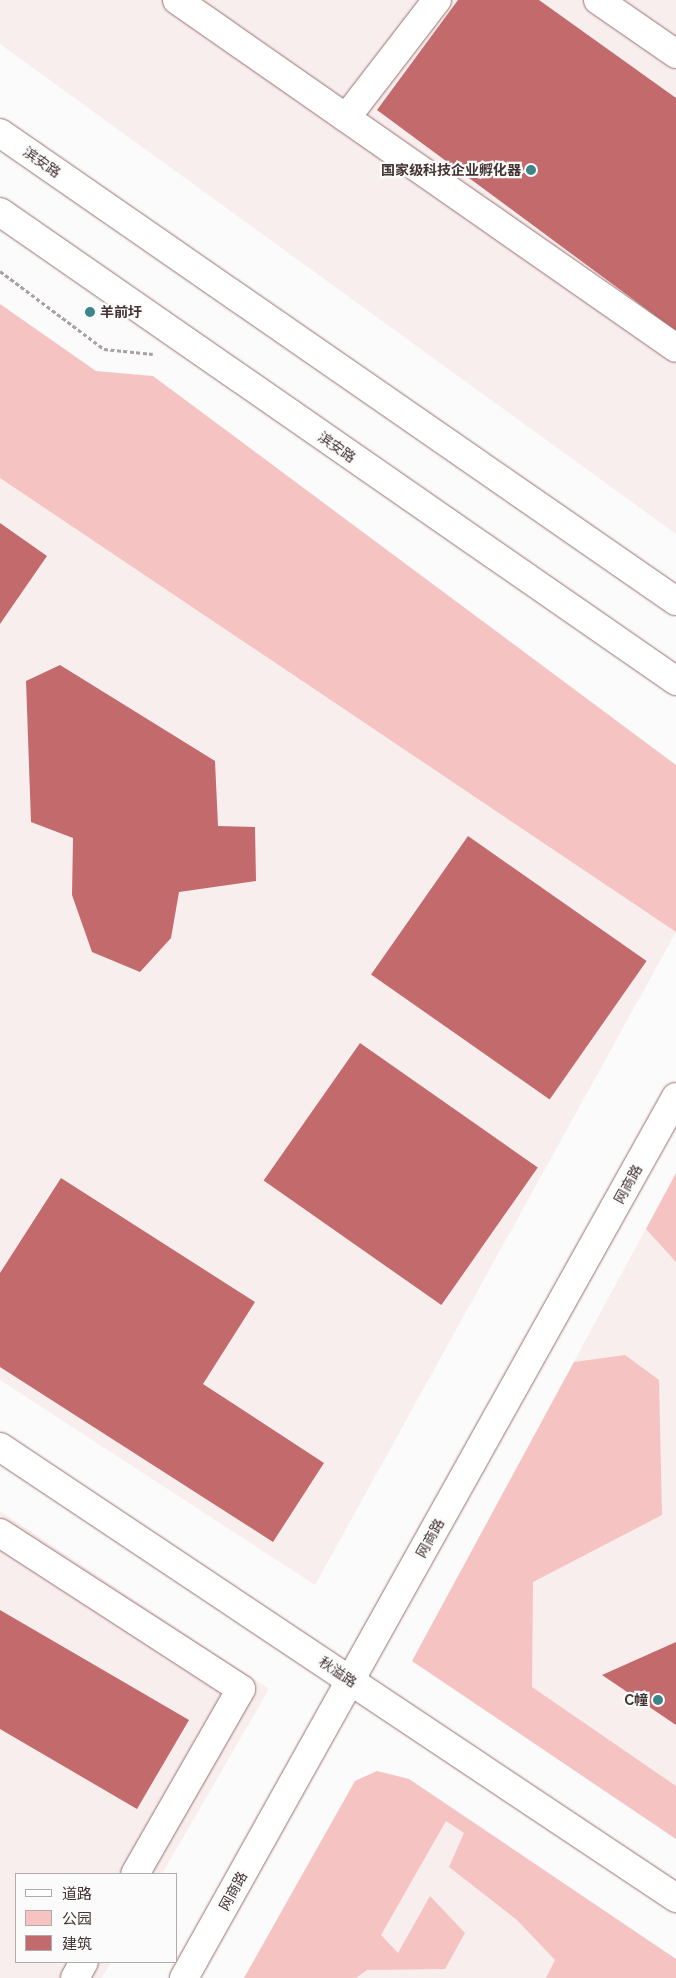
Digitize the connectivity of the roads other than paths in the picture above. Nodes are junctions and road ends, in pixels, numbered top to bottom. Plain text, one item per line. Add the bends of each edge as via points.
1 (177, 0) edge
2 (436, 0) edge
3 (598, 0) edge
4 (676, 54) edge
5 (346, 118) junction
6 (0, 133) edge
7 (0, 212) edge
8 (676, 348) edge
9 (676, 601) edge
10 (676, 681) edge
11 (676, 1097) edge
12 (0, 1447) edge
13 (0, 1533) edge
14 (351, 1680) junction
15 (136, 1873) edge
16 (676, 1898) edge
17 (83, 1963) edge
18 (75, 1978) edge
19 (184, 1978) edge

1 - 5 street
2 - 5 street
3 - 4 street
5 - 8 street
6 - 9 street, 滨安路
7 - 10 street, 滨安路
11 - 14 street, 网商路
12 - 14 street, 秋溢路
13 - 15 street via 241,1689
14 - 16 street, 秋溢路
14 - 19 street, 网商路
17 - 18 street

